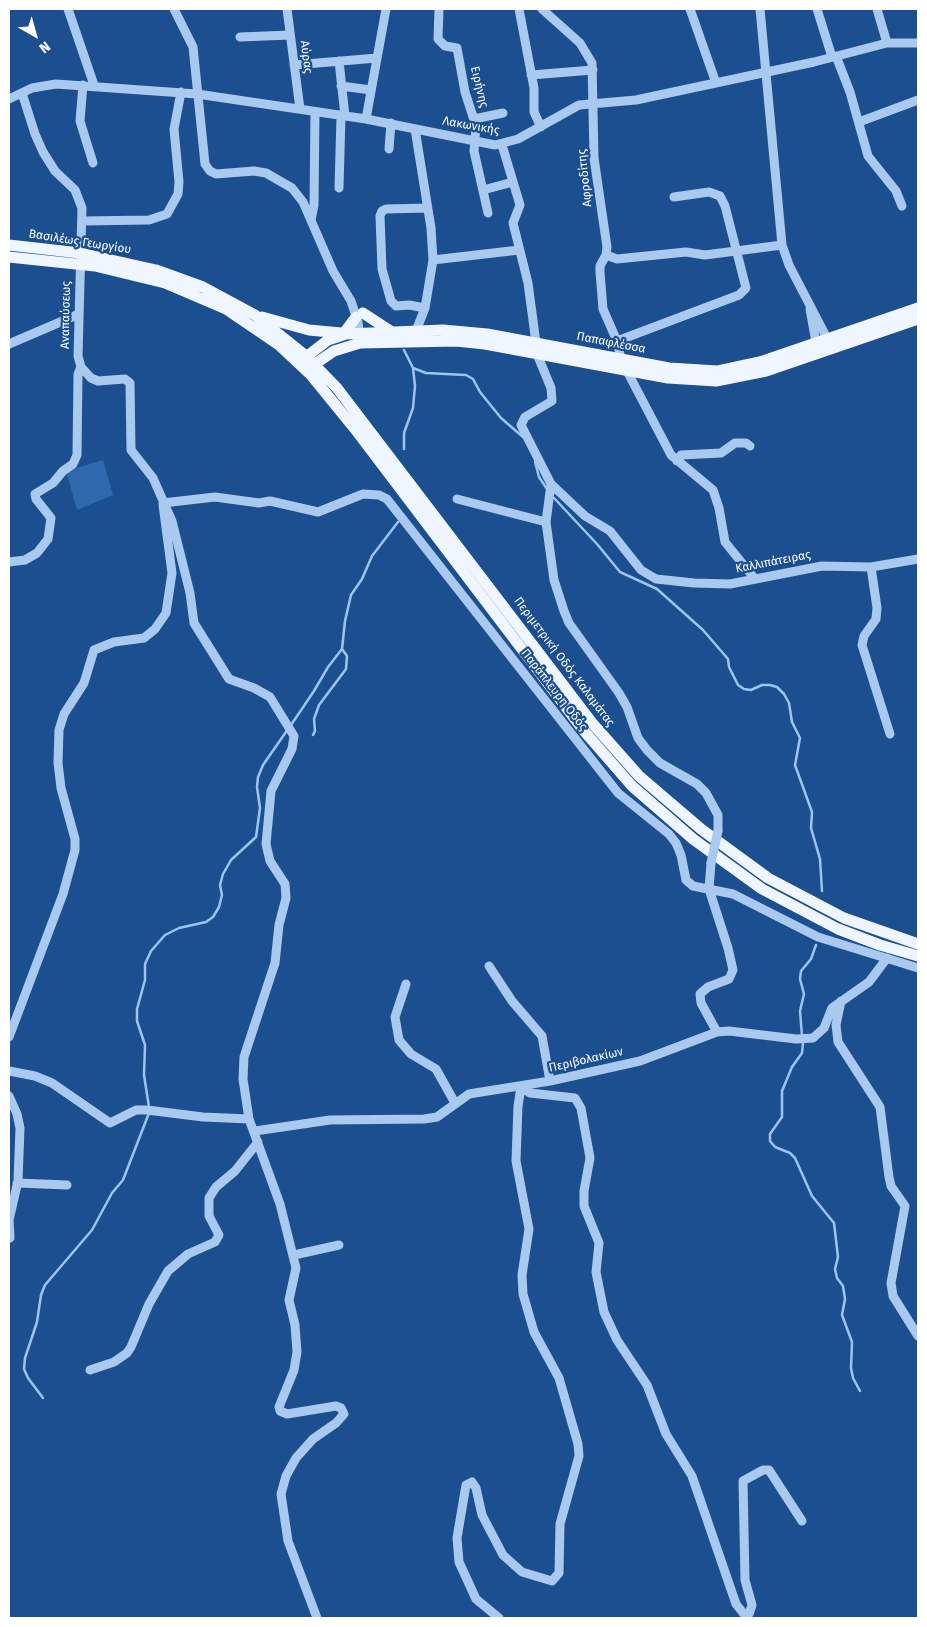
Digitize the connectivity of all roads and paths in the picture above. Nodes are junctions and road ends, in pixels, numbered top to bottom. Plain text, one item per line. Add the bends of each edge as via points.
1 (68, 9) edge
2 (174, 9) edge
3 (287, 9) edge
4 (386, 9) edge
5 (439, 9) edge
6 (519, 9) edge
7 (542, 9) edge
8 (690, 9) edge
9 (760, 9) edge
10 (817, 9) edge
11 (877, 9) edge
12 (290, 35) junction
13 (240, 37) dead end
14 (887, 43) junction
15 (918, 43) edge
16 (834, 57) junction
17 (377, 58) junction
18 (339, 61) junction
19 (294, 65) junction
20 (593, 70) junction
21 (767, 72) junction
22 (531, 75) junction
23 (716, 83) junction
24 (83, 85) junction
25 (94, 85) junction
26 (341, 86) junction
27 (372, 90) junction
28 (22, 92) junction
29 (181, 92) junction
30 (197, 94) junction
31 (9, 99) edge
32 (918, 100) edge
33 (592, 104) junction
34 (300, 109) junction
35 (315, 112) junction
36 (503, 113) dead end
37 (343, 116) junction
38 (366, 119) junction
39 (474, 119) junction
40 (859, 122) junction
41 (391, 123) junction
42 (541, 127) junction
43 (415, 129) junction
44 (475, 141) junction
45 (502, 145) junction
46 (389, 149) dead end
47 (93, 163) dead end
48 (514, 182) junction
49 (339, 188) dead end
50 (483, 190) junction
51 (674, 197) dead end
52 (902, 206) dead end
53 (427, 208) junction
54 (488, 213) dead end
55 (311, 220) junction
56 (83, 221) junction
57 (9, 245) edge
58 (782, 245) junction
59 (519, 250) junction
60 (735, 250) junction
61 (606, 255) junction
62 (9, 257) edge
63 (80, 259) junction
64 (433, 260) junction
65 (425, 308) junction
66 (918, 308) edge
67 (810, 309) junction
68 (78, 314) junction
69 (360, 314) junction
70 (255, 315) junction
71 (917, 322) edge
72 (416, 331) junction
73 (392, 332) junction
74 (345, 334) junction
75 (364, 338) junction
76 (617, 341) junction
77 (9, 344) edge
78 (830, 344) junction
79 (536, 348) junction
80 (818, 348) junction
81 (334, 351) junction
82 (621, 359) junction
83 (306, 363) junction
84 (81, 368) junction
85 (627, 371) junction
86 (337, 388) junction
87 (750, 446) dead end
88 (677, 461) junction
89 (551, 484) junction
90 (457, 499) dead end
91 (163, 503) junction
92 (546, 522) junction
93 (918, 558) edge
94 (9, 562) edge
95 (871, 567) junction
96 (755, 579) junction
97 (890, 734) dead end
98 (709, 889) junction
99 (918, 944) edge
100 (918, 956) edge
101 (887, 958) junction
102 (489, 966) dead end
103 (918, 968) edge
104 (406, 984) dead end
105 (841, 1001) junction
106 (717, 1032) junction
107 (9, 1037) edge
108 (9, 1072) edge
109 (550, 1081) junction
110 (521, 1087) junction
111 (9, 1096) edge
112 (455, 1104) junction
113 (249, 1119) junction
114 (255, 1131) junction
115 (258, 1142) junction
116 (17, 1183) junction
117 (67, 1185) dead end
118 (10, 1238) dead end
119 (339, 1245) dead end
120 (294, 1255) junction
121 (918, 1336) edge
122 (90, 1370) dead end
123 (802, 1520) dead end
124 (750, 1616) edge
125 (317, 1618) edge
126 (499, 1618) edge

1 - 25 street
2 - 30 street via 192,47
3 - 12 street, Αύρας
4 - 17 street
5 - 39 street, Ειρήνης via 438,37 444,46 457,48 464,92
6 - 22 street
7 - 20 street, Αφροδίτης via 580,43
8 - 23 street
9 - 21 street
10 - 16 street
11 - 14 street
12 - 13 street
12 - 19 street, Αύρας
14 - 15 street, Λακωνικής
14 - 16 street, Λακωνικής
16 - 21 street, Λακωνικής
16 - 40 street
17 - 18 street
17 - 27 street
18 - 19 street
18 - 26 street
19 - 34 street, Αύρας
20 - 22 street
20 - 33 street, Αφροδίτης
21 - 23 street, Λακωνικής
21 - 58 street
22 - 42 street via 534,112
23 - 33 street, Λακωνικής via 636,100
24 - 25 street, Λακωνικής
24 - 28 street, Λακωνικής via 56,84
24 - 47 street via 80,121
25 - 29 street, Λακωνικής
26 - 27 street
26 - 37 street
27 - 38 street
28 - 31 street, Λακωνικής
28 - 56 street, Αναπαύσεως via 35,134 55,171 75,190
29 - 30 street, Λακωνικής
29 - 56 street via 174,129 178,194 166,214 149,220
30 - 34 street, Λακωνικής
30 - 55 street via 206,164 210,171 216,174 266,173 292,188
32 - 40 street
33 - 42 street, Λακωνικής via 575,107
33 - 61 street, Αφροδίτης via 594,158
34 - 35 street, Λακωνικής
35 - 37 street, Λακωνικής
35 - 55 street
36 - 39 street
37 - 38 street, Λακωνικής
37 - 49 street
38 - 41 street, Λακωνικής
39 - 44 street, Ειρήνης
40 - 52 street via 868,156 896,191
41 - 43 street, Λακωνικής
41 - 46 street
42 - 45 street, Λακωνικής
43 - 44 street, Λακωνικής
43 - 53 street
44 - 45 street, Λακωνικής
44 - 50 street, Ειρήνης via 474,153
45 - 48 street
48 - 50 street
48 - 59 street via 520,205 513,222
50 - 54 street, Ειρήνης
51 - 60 street via 709,192 720,196
53 - 64 street
53 - 65 street via 386,208 380,216 382,269 391,301 396,306
55 - 69 street via 333,271
56 - 63 street, Αναπαύσεως
57 - 63 main road, Βασιλέως Γεωργίου
58 - 60 street
58 - 67 street
59 - 64 street
59 - 79 street via 528,283
60 - 61 street via 705,255 686,252 617,259
60 - 76 street via 746,286 743,293
61 - 76 street, Αφροδίτης via 600,266 603,309
62 - 63 main road, Βασιλέως Γεωργίου
63 - 68 street, Αναπαύσεως
63 - 70 main road, Βασιλέως Γεωργίου via 125,262 177,277
63 - 83 main road, Βασιλέως Γεωργίου via 195,294 250,324
64 - 65 street
65 - 72 street
66 - 78 main road, Παπαφλέσσα
67 - 78 street
67 - 80 street
68 - 77 street
68 - 84 street, Αναπαύσεως
69 - 73 main road
69 - 74 main road
69 - 75 street
70 - 74 main road via 309,330
70 - 83 main road, Περιμετρική Οδός Καλαμάτας
71 - 78 main road, Παπαφλέσσα
72 - 73 main road, Παπαφλέσσα
72 - 79 main road, Παπαφλέσσα via 464,331
73 - 75 main road, Παπαφλέσσα
74 - 75 main road, Παπαφλέσσα
74 - 83 main road, Παπαφλέσσα via 328,340
75 - 79 main road, Παπαφλέσσα
75 - 81 main road, Παπαφλέσσα
76 - 82 street, Αφροδίτης
78 - 80 main road, Παπαφλέσσα
79 - 82 main road, Παπαφλέσσα
79 - 85 main road, Παπαφλέσσα
79 - 89 street via 551,388 552,401 525,417 521,425
80 - 82 main road, Παπαφλέσσα via 716,371 669,368
80 - 85 main road, Παπαφλέσσα via 766,371 716,381
81 - 83 main road, Παπαφλέσσα
81 - 86 main road via 327,369
83 - 86 main road, Περιμετρική Οδός Καλαμάτας
83 - 100 main road, Περιμετρική Οδός Καλαμάτας via 584,731 632,786 694,839 762,889 838,928
84 - 91 street via 98,381 125,378 130,383 132,450 152,475
84 - 94 street, Αναπαύσεως via 78,374 77,455 73,464 53,483 35,494 51,518 48,539 31,557
85 - 88 street via 668,450
86 - 99 main road, Περιμετρική Οδός Καλαμάτας via 593,724 639,776 701,829 768,878 844,918
87 - 88 street via 735,443 721,452 681,454
88 - 96 street via 713,490 720,508 725,542
89 - 92 street
89 - 96 street, Καλλιπάτειρας via 585,516 610,531 648,575 694,584 730,584
90 - 92 street
91 - 98 street, Παράπλευρη Οδός via 215,497 259,503 270,501 318,512 363,494 387,499 618,792 669,834 681,855 686,880 693,886
91 - 107 street via 172,573 166,613 144,638 114,642 94,650 84,682 64,714 59,730 61,788 75,850 63,894
91 - 113 street via 180,550 194,623 221,671 229,680 254,688 270,698 291,731 294,742 269,799 267,853 284,884 286,898 275,963 242,1067
92 - 98 street, bridge via 554,580 569,623 619,693 638,738 647,750 660,763 697,784 718,815
93 - 95 street, Καλλιπάτειρας
95 - 96 street, Καλλιπάτειρας via 833,564
95 - 97 street via 876,618 862,645
98 - 101 street, Παράπλευρη Οδός via 732,894 818,936
98 - 106 street via 733,970 729,979 708,987 700,994
101 - 103 street, Παράπλευρη Οδός
101 - 105 street, Περιβολακίων via 869,982
102 - 109 street via 542,1036
104 - 112 street via 396,1017 399,1040 410,1054 436,1069
105 - 106 street, Περιβολακίων via 832,1008 824,1028 813,1038
105 - 121 street via 836,1025 838,1042 880,1107 891,1186 905,1206 891,1283 893,1296
106 - 109 street, Περιβολακίων via 640,1061
108 - 113 street via 35,1076 52,1083 110,1123 136,1110
109 - 110 street, Περιβολακίων
110 - 112 street, Περιβολακίων via 470,1094
110 - 124 street via 530,1093 575,1098 581,1108 590,1158 584,1206 599,1243 596,1272 604,1312 617,1340 647,1385 666,1434 690,1470 736,1604
110 - 126 street via 516,1161 529,1229 522,1294 534,1332 559,1378 579,1456 560,1524 558,1573 552,1581 522,1572 503,1555 482,1515 476,1488 472,1482 466,1485 457,1538 459,1562 476,1599
111 - 116 street via 20,1128
112 - 114 street, Περιβολακίων via 437,1117 419,1120 330,1120
113 - 114 street
114 - 115 street
115 - 120 street
115 - 122 street via 209,1198 209,1216 219,1235 214,1242 188,1254 168,1271 126,1353 114,1362
116 - 117 street
116 - 118 street via 9,1220
119 - 120 street
120 - 125 street via 296,1268 289,1300 297,1352 280,1411 287,1414 336,1406 344,1414 296,1458 281,1494 288,1542
123 - 124 street via 769,1470 743,1481 745,1580 752,1605

